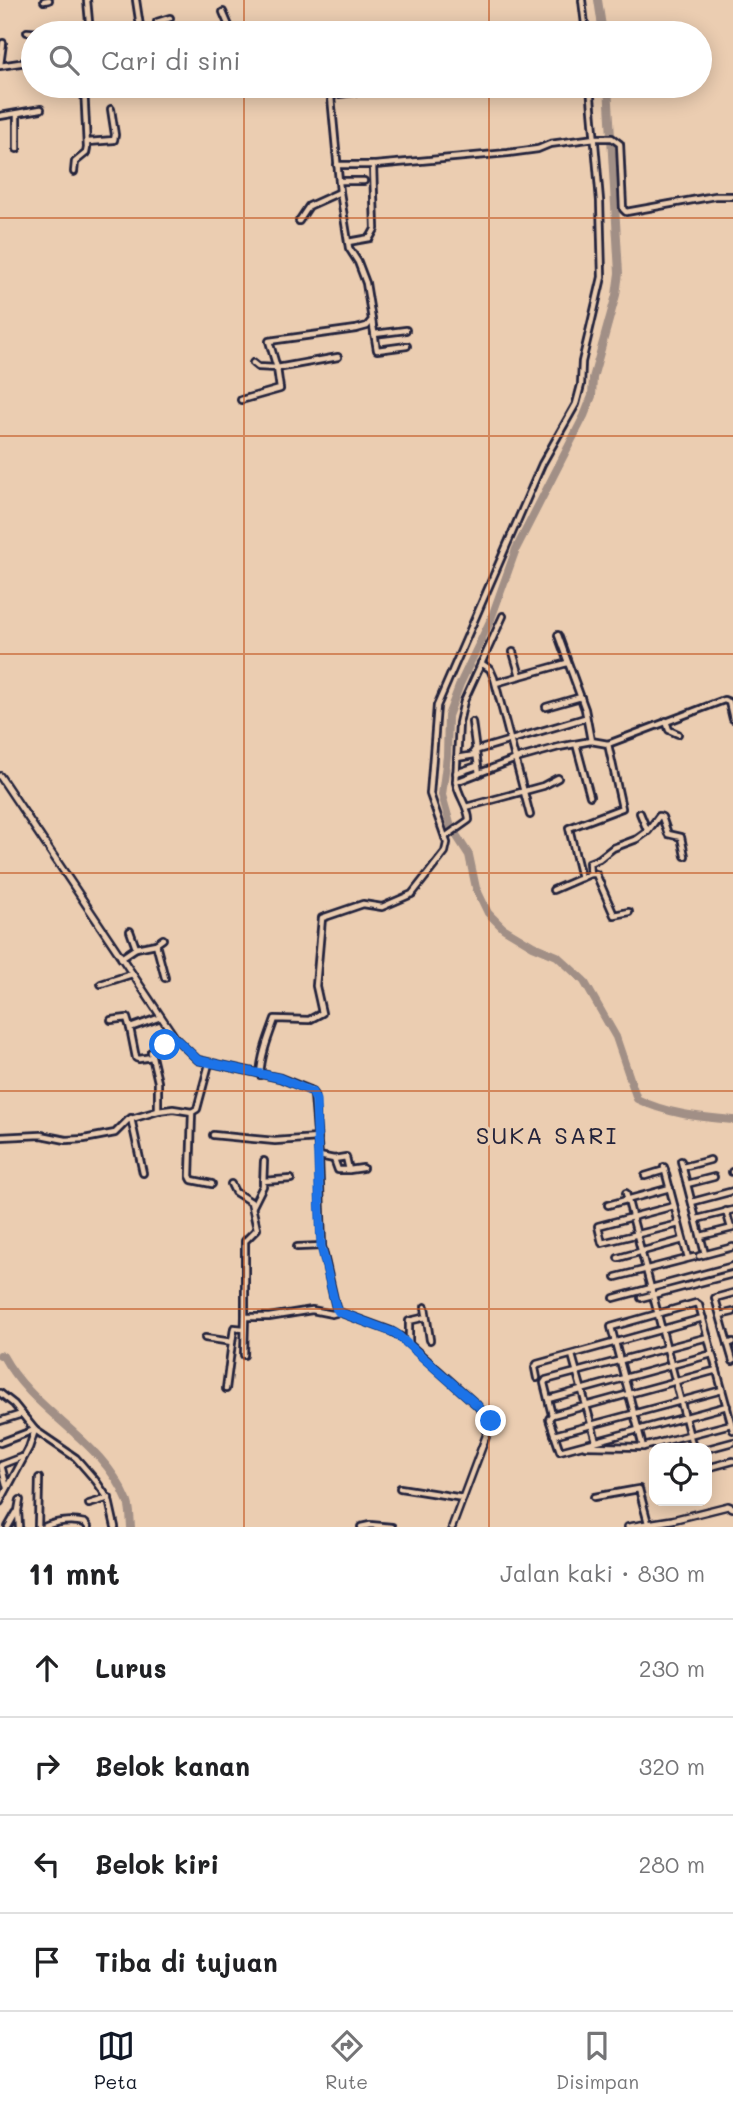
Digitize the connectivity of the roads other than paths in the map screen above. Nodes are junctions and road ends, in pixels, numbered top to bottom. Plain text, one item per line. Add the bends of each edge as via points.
1 (49, 0) edge
2 (87, 0) edge
3 (136, 0) edge
4 (582, 0) edge
5 (44, 1) edge
6 (223, 12) dead end
7 (170, 18) dead end
8 (89, 21) edge
9 (139, 21) edge
10 (160, 21) edge
11 (227, 21) edge
12 (585, 21) edge
13 (3, 43) dead end
14 (21, 63) edge
15 (0, 66) edge
16 (85, 98) edge
17 (331, 98) edge
18 (592, 98) edge
19 (41, 109) dead end
20 (111, 109) dead end
21 (18, 114) junction
22 (0, 116) edge
23 (598, 138) junction
24 (88, 142) junction
25 (17, 149) dead end
26 (337, 165) junction
27 (373, 165) junction
28 (75, 172) dead end
29 (339, 181) junction
30 (364, 181) dead end
31 (340, 192) junction
32 (733, 196) edge
33 (299, 221) dead end
34 (348, 242) junction
35 (372, 320) junction
36 (406, 330) dead end
37 (374, 334) junction
38 (407, 346) dead end
39 (338, 357) dead end
40 (253, 363) dead end
41 (277, 368) junction
42 (241, 400) dead end
43 (503, 615) dead end
44 (558, 635) dead end
45 (513, 652) dead end
46 (481, 663) junction
47 (567, 663) junction
48 (520, 676) junction
49 (496, 683) junction
50 (581, 697) junction
51 (546, 707) dead end
52 (585, 718) junction
53 (733, 719) edge
54 (666, 721) junction
55 (472, 722) dead end
56 (678, 734) dead end
57 (591, 741) junction
58 (511, 742) junction
59 (576, 744) junction
60 (608, 744) junction
61 (475, 753) junction
62 (457, 758) junction
63 (516, 759) junction
64 (477, 766) junction
65 (456, 773) junction
66 (479, 774) junction
67 (0, 776) edge
68 (558, 778) dead end
69 (456, 782) junction
70 (524, 790) junction
71 (590, 796) dead end
72 (466, 807) junction
73 (640, 813) dead end
74 (530, 815) dead end
75 (648, 831) junction
76 (447, 836) junction
77 (685, 856) dead end
78 (590, 874) junction
79 (581, 878) junction
80 (553, 890) dead end
81 (629, 912) dead end
82 (130, 931) dead end
83 (163, 939) dead end
84 (156, 944) junction
85 (136, 948) junction
86 (121, 958) junction
87 (132, 974) junction
88 (165, 978) dead end
89 (101, 984) dead end
90 (161, 1017) junction
91 (111, 1020) dead end
92 (130, 1028) junction
93 (176, 1039) junction
94 (152, 1056) junction
95 (209, 1064) junction
96 (260, 1075) junction
97 (158, 1111) junction
98 (192, 1112) junction
99 (131, 1118) junction
100 (213, 1135) dead end
101 (0, 1137) edge
102 (318, 1138) junction
103 (319, 1156) junction
104 (334, 1158) junction
105 (710, 1160) dead end
106 (264, 1161) dead end
107 (363, 1168) dead end
108 (349, 1170) junction
109 (143, 1173) dead end
110 (645, 1176) dead end
111 (714, 1177) dead end
112 (291, 1179) dead end
113 (263, 1181) junction
114 (212, 1184) dead end
115 (231, 1184) dead end
116 (687, 1184) junction
117 (670, 1188) junction
118 (733, 1191) edge
119 (626, 1193) dead end
120 (628, 1200) junction
121 (692, 1202) junction
122 (608, 1205) dead end
123 (674, 1206) junction
124 (253, 1207) junction
125 (733, 1210) edge
126 (726, 1211) junction
127 (632, 1217) junction
128 (696, 1219) junction
129 (679, 1224) junction
130 (732, 1228) edge
131 (637, 1235) junction
132 (701, 1236) junction
133 (683, 1240) junction
134 (321, 1246) junction
135 (297, 1247) dead end
136 (733, 1247) edge
137 (642, 1252) junction
138 (697, 1256) junction
139 (618, 1258) dead end
140 (733, 1266) edge
141 (646, 1269) junction
142 (733, 1274) edge
143 (615, 1277) dead end
144 (651, 1288) junction
145 (733, 1293) edge
146 (653, 1294) junction
147 (614, 1298) dead end
148 (641, 1298) dead end
149 (425, 1307) dead end
150 (339, 1312) junction
151 (733, 1312) edge
152 (658, 1313) junction
153 (720, 1315) junction
154 (245, 1317) junction
155 (426, 1317) junction
156 (703, 1318) junction
157 (244, 1329) junction
158 (662, 1330) junction
159 (733, 1331) edge
160 (725, 1333) junction
161 (708, 1337) junction
162 (205, 1338) dead end
163 (430, 1340) dead end
164 (232, 1342) junction
165 (615, 1343) junction
166 (730, 1343) edge
167 (409, 1344) junction
168 (667, 1349) junction
169 (712, 1354) junction
170 (244, 1355) dead end
171 (572, 1355) junction
172 (733, 1361) edge
173 (620, 1362) junction
174 (671, 1365) junction
175 (717, 1370) junction
176 (577, 1372) junction
177 (624, 1377) junction
178 (537, 1378) dead end
179 (676, 1383) junction
180 (226, 1389) dead end
181 (582, 1389) junction
182 (722, 1390) junction
183 (0, 1393) edge
184 (629, 1395) junction
185 (7, 1398) junction
186 (548, 1399) junction
187 (0, 1400) edge
188 (681, 1400) junction
189 (726, 1406) junction
190 (586, 1407) junction
191 (633, 1412) junction
192 (22, 1414) junction
193 (552, 1415) junction
194 (685, 1417) junction
195 (0, 1421) edge
196 (591, 1424) junction
197 (732, 1427) edge
198 (35, 1430) junction
199 (637, 1430) junction
200 (554, 1435) junction
201 (690, 1435) junction
202 (596, 1441) junction
203 (733, 1442) edge
204 (0, 1443) edge
205 (692, 1443) edge
206 (582, 1445) junction
207 (643, 1447) junction
208 (712, 1448) edge
209 (23, 1457) junction
210 (733, 1461) edge
211 (712, 1467) edge
212 (39, 1478) dead end
213 (7, 1488) junction
214 (400, 1488) dead end
215 (594, 1497) dead end
216 (109, 1498) junction
217 (463, 1498) junction
218 (20, 1500) dead end
219 (0, 1502) edge
220 (89, 1504) dead end
221 (733, 1508) edge
222 (18, 1511) junction
223 (648, 1523) junction
224 (8, 1527) edge
225 (19, 1527) edge
226 (38, 1527) edge
227 (44, 1527) edge
228 (88, 1527) edge
229 (115, 1527) edge
230 (361, 1527) edge
231 (392, 1527) edge
232 (452, 1527) edge
233 (628, 1527) edge

1 - 5 street
2 - 8 street
3 - 9 street
4 - 12 street
6 - 11 street
7 - 10 street
13 - 15 street
14 - 15 street
16 - 24 street
17 - 26 street
18 - 23 street
19 - 21 street
20 - 24 street via 114,140
21 - 22 street
21 - 25 street
23 - 27 street via 508,153
23 - 32 street via 612,138 620,144 626,212
23 - 76 street via 603,269 579,396 542,464 437,706 430,794
24 - 28 street via 86,153 75,162
26 - 27 street
26 - 29 street
27 - 34 street via 375,229 370,238
29 - 30 street
29 - 31 street
31 - 33 street via 309,206
31 - 34 street
34 - 35 street via 366,283
35 - 37 street
35 - 41 street via 356,329 269,341
36 - 37 street
37 - 38 street via 377,350
39 - 41 street
40 - 41 street
41 - 42 street via 279,390
43 - 46 street
44 - 47 street
45 - 48 street
46 - 49 street via 490,668
46 - 62 street via 462,708
47 - 48 street
47 - 50 street
48 - 49 street
49 - 58 street
50 - 51 street
50 - 52 street
52 - 57 street
52 - 58 street
53 - 54 street via 729,702 724,700
54 - 56 street via 669,730
54 - 60 street
55 - 61 street
57 - 59 street
57 - 60 street
58 - 61 street
58 - 63 street
59 - 63 street
59 - 71 street
60 - 79 street via 622,808 569,828
61 - 62 street
61 - 64 street
62 - 65 street
63 - 66 street
63 - 70 street
64 - 65 street
64 - 66 street
65 - 69 street
66 - 69 street
67 - 86 street
68 - 70 street
69 - 72 street
70 - 72 street
70 - 74 street
72 - 76 street via 469,820
73 - 75 street
75 - 77 street via 660,816 668,834 681,837
75 - 78 street via 589,863
76 - 96 street via 443,857 412,894 382,907 363,904 322,918 316,982 322,1013 309,1020 275,1019 261,1057
78 - 79 street
78 - 81 street via 596,874 614,915
79 - 80 street
82 - 85 street
83 - 84 street
84 - 85 street
84 - 88 street
85 - 86 street
86 - 87 street
87 - 89 street
87 - 90 street
90 - 92 street
90 - 93 street
91 - 92 street via 125,1017
92 - 94 street via 137,1059
93 - 94 street via 152,1051
93 - 95 street via 190,1054
94 - 97 street via 159,1082
95 - 96 street
95 - 98 street via 197,1109
96 - 102 street via 312,1092
97 - 98 street
97 - 99 street
98 - 114 street via 190,1176
99 - 101 street via 115,1133 96,1137
99 - 109 street
100 - 102 street via 275,1141
102 - 103 street
103 - 104 street
103 - 134 street
104 - 108 street via 338,1170
104 - 108 street via 346,1158
105 - 116 street via 682,1164
106 - 113 street
107 - 108 street
110 - 117 street via 665,1168
111 - 116 street
112 - 113 street
113 - 124 street
115 - 124 street
116 - 121 street
117 - 120 street
117 - 123 street
118 - 121 street
119 - 120 street
120 - 122 street
120 - 127 street
121 - 128 street
123 - 127 street
123 - 129 street
124 - 154 street via 257,1230 244,1241
125 - 126 street
126 - 128 street
126 - 130 street
127 - 131 street
127 - 131 street via 598,1226 602,1243
128 - 132 street
129 - 131 street
129 - 133 street
130 - 132 street
131 - 137 street
132 - 138 street
133 - 137 street
133 - 138 street
134 - 135 street
134 - 150 street
136 - 138 street
137 - 139 street
137 - 141 street
138 - 141 street
140 - 144 street
141 - 143 street
141 - 144 street
142 - 146 street
144 - 146 street
144 - 147 street
145 - 153 street via 715,1298
146 - 148 street
146 - 152 street
149 - 155 street
150 - 154 street
150 - 167 street via 395,1333
151 - 153 street
152 - 156 street via 696,1303
152 - 158 street
152 - 165 street via 611,1327
153 - 160 street
154 - 157 street
155 - 163 street
155 - 167 street via 408,1321
156 - 158 street
156 - 161 street
157 - 164 street via 234,1328
157 - 170 street
158 - 165 street
158 - 168 street
159 - 160 street
160 - 166 street
161 - 168 street
161 - 169 street
162 - 164 street
164 - 180 street
165 - 171 street
165 - 173 street
166 - 172 street
167 - 217 street via 491,1421
168 - 173 street
168 - 174 street
169 - 174 street
169 - 175 street
171 - 176 street
171 - 178 street via 537,1364
173 - 176 street
173 - 177 street
174 - 177 street
174 - 179 street
175 - 179 street
175 - 182 street
176 - 181 street
176 - 186 street via 544,1381
177 - 181 street
177 - 184 street
179 - 184 street
179 - 188 street
181 - 186 street
181 - 190 street
182 - 188 street
182 - 189 street
183 - 185 street
184 - 190 street
184 - 191 street
185 - 187 street
185 - 192 street
186 - 193 street
188 - 191 street
188 - 194 street
189 - 194 street
189 - 197 street
190 - 193 street
190 - 196 street
191 - 196 street
191 - 199 street
192 - 195 street
192 - 198 street
193 - 200 street
194 - 199 street
194 - 201 street
196 - 200 street
196 - 202 street
197 - 201 street
198 - 204 street
198 - 209 street
198 - 216 street via 76,1458
199 - 202 street
199 - 207 street
200 - 206 street via 560,1451
201 - 205 street
201 - 207 street
202 - 206 street
203 - 208 street
206 - 207 street
209 - 213 street
209 - 213 street via 1,1465
210 - 211 street
212 - 226 street
213 - 219 street
214 - 217 street
215 - 223 street via 639,1489
216 - 220 street
216 - 229 street
217 - 232 street
218 - 222 street
221 - 223 street
222 - 224 street
222 - 225 street
223 - 233 street
227 - 228 street via 73,1521
230 - 231 street

